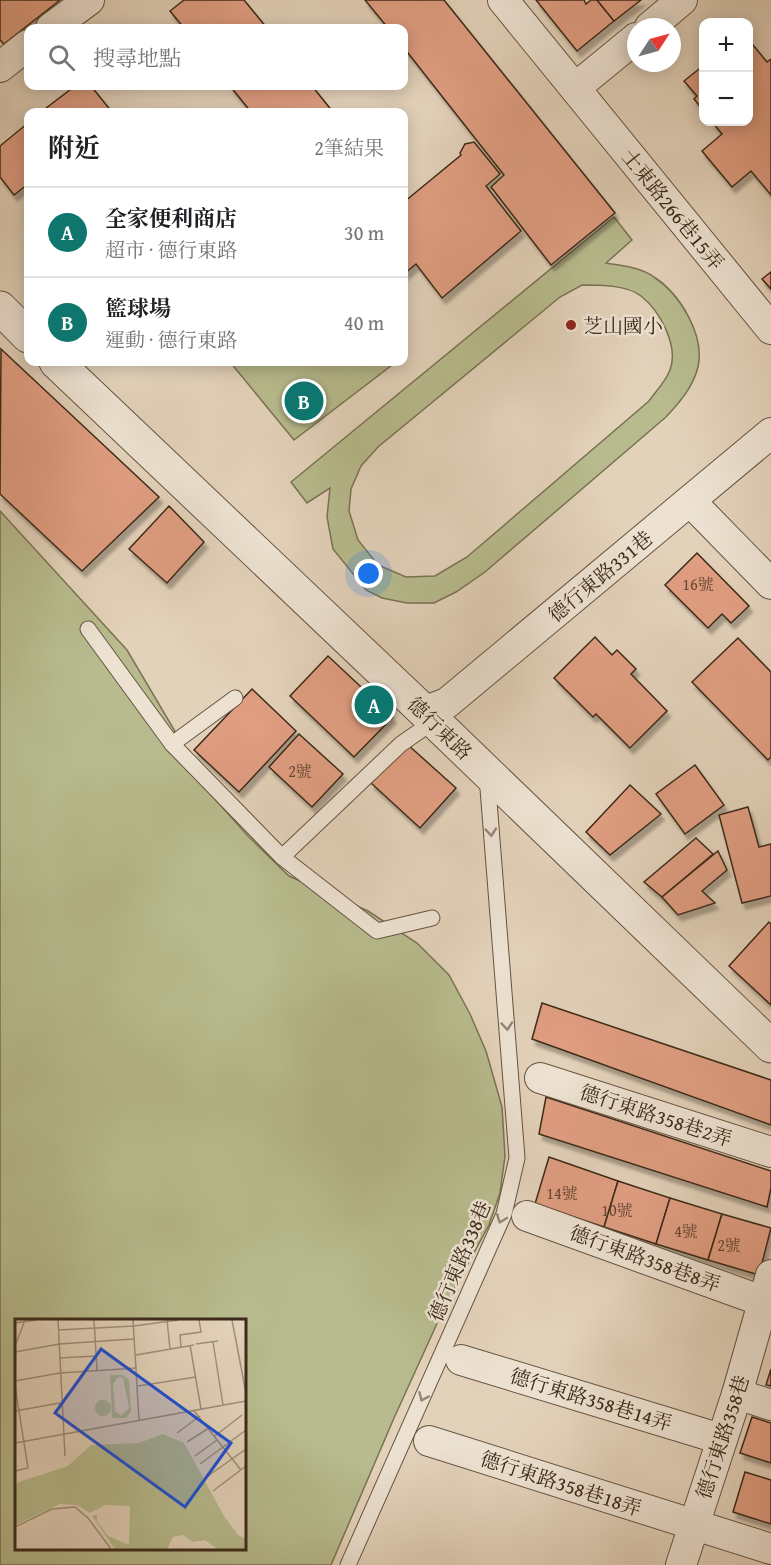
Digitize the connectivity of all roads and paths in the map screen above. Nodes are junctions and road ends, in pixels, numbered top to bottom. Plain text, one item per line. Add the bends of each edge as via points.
1 (89, 0) edge
2 (503, 0) edge
3 (682, 0) edge
4 (661, 18) edge
5 (56, 24) edge
6 (627, 45) edge
7 (24, 48) edge
8 (0, 67) edge
9 (575, 88) junction
10 (0, 308) edge
11 (771, 329) edge
12 (24, 332) edge
13 (60, 366) edge
14 (771, 433) edge
15 (690, 501) junction
16 (771, 584) edge
17 (88, 629) dead end
18 (234, 698) dead end
19 (429, 716) junction
20 (172, 744) junction
21 (487, 773) junction
22 (282, 857) junction
23 (432, 918) dead end
24 (771, 1046) edge
25 (540, 1078) dead end
26 (771, 1152) edge
27 (527, 1216) dead end
28 (767, 1288) edge
29 (461, 1360) dead end
30 (737, 1395) junction
31 (771, 1405) edge
32 (721, 1439) junction
33 (429, 1441) dead end
34 (693, 1525) junction
35 (771, 1549) edge
36 (348, 1565) edge
37 (681, 1565) edge

1 - 5 street
2 - 9 street, 士東路266巷15弄
3 - 4 street
6 - 9 street
7 - 8 street
9 - 11 street, 士東路266巷15弄
10 - 12 street
13 - 19 street, 德行東路
14 - 15 street, 德行東路331巷
15 - 16 street
15 - 19 street, 德行東路331巷
17 - 20 lane
18 - 20 lane
19 - 21 street, 德行東路
19 - 22 lane
20 - 22 lane
21 - 24 street, 德行東路
21 -> 36 lane, 德行東路338巷 via 517,1158 504,1214
22 - 23 lane via 377,932
25 - 26 street, 德行東路358巷2弄
27 - 28 street, 德行東路358巷8弄
28 - 30 street, 德行東路358巷
29 - 32 street, 德行東路358巷14弄
30 - 31 street
30 - 32 street, 德行東路358巷
32 - 34 street, 德行東路358巷
33 - 34 street, 德行東路358巷18弄
34 - 35 street, 德行東路358巷18弄
34 - 37 street, 德行東路358巷

